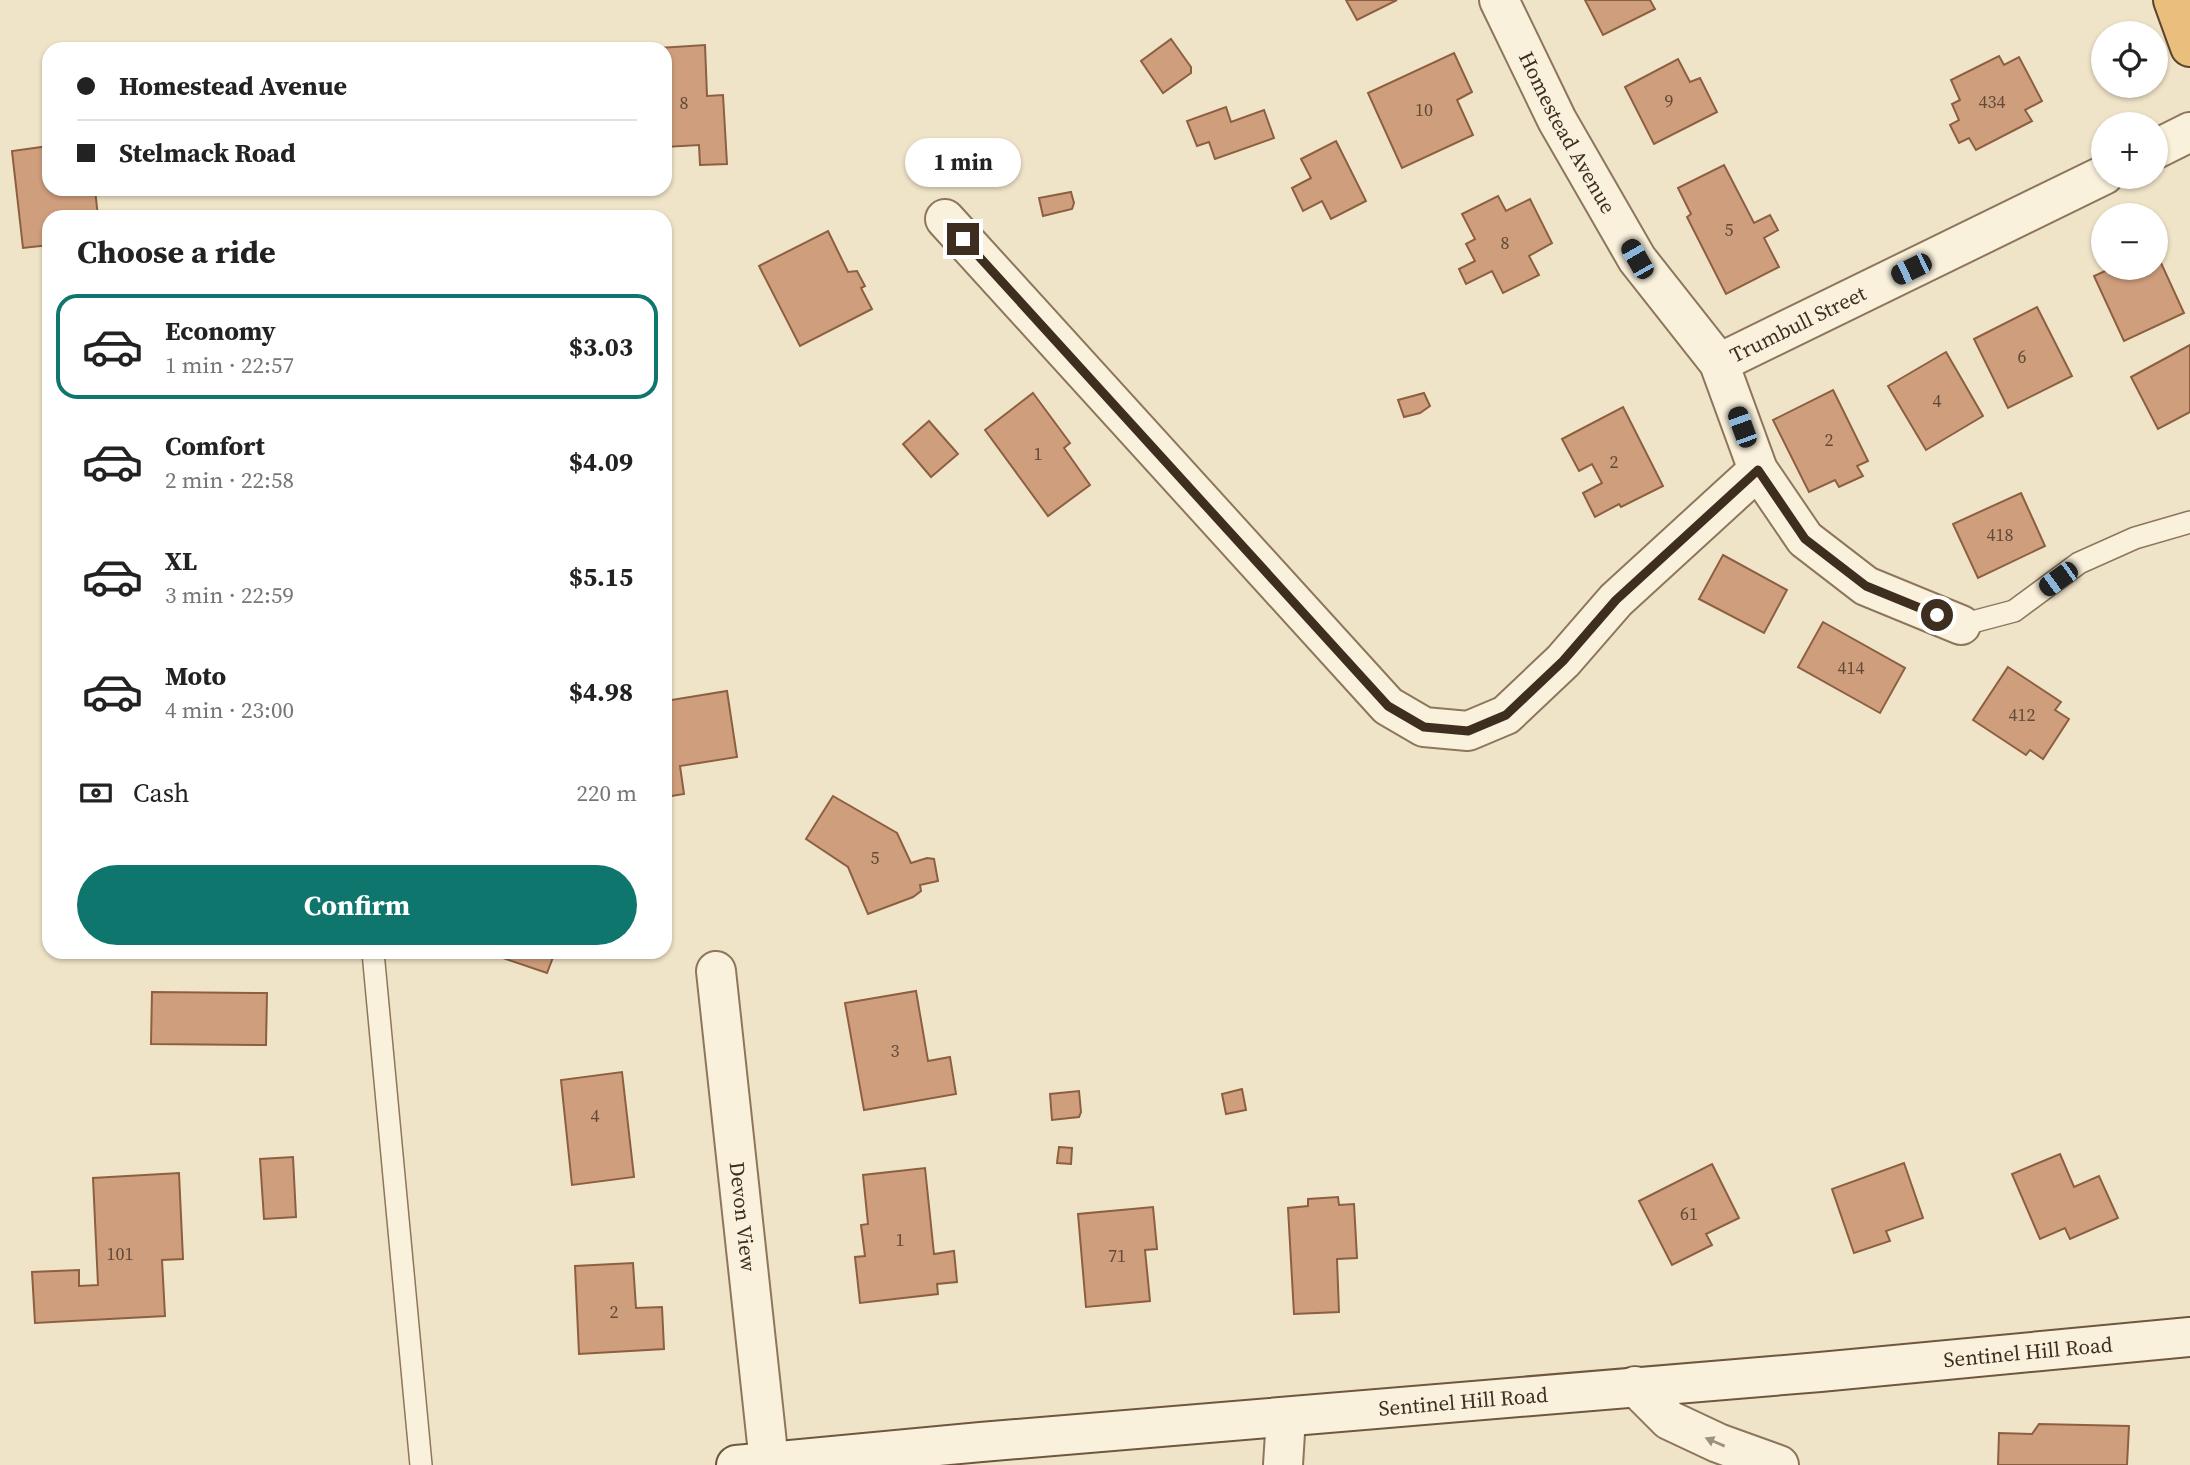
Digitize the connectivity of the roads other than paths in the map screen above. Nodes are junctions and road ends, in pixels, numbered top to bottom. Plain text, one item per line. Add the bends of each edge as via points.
1 (1499, 0) edge
2 (2173, 0) edge
3 (2190, 47) edge
4 (2190, 132) edge
5 (2168, 143) edge
6 (2091, 180) edge
7 (945, 219) dead end
8 (1718, 363) junction
9 (1758, 470) junction
10 (2190, 522) edge
11 (1961, 625) joint
12 (374, 959) edge
13 (716, 971) dead end
14 (2190, 1337) edge
15 (1635, 1386) junction
16 (1286, 1417) junction
17 (752, 1463) edge
18 (421, 1465) edge
19 (1283, 1465) edge
20 (1779, 1465) edge

1 - 8 street, Homestead Avenue via 1558,120 1637,259
2 - 3 highway
4 - 5 street
6 - 8 street, Trumbull Street
7 - 9 street via 1388,706 1424,727 1468,731 1506,715 1563,661 1616,600
8 - 9 street, Homestead Avenue
9 - 11 street, Homestead Avenue via 1805,539 1866,586
10 - 11 lane via 2134,538 2079,563 2014,611
12 - 18 lane
13 - 17 street, Devon View
14 - 15 street, Sentinel Hill Road
15 - 16 street, Sentinel Hill Road
20 -> 15 street via 1669,1420
16 - 17 street, Sentinel Hill Road
16 - 19 street

